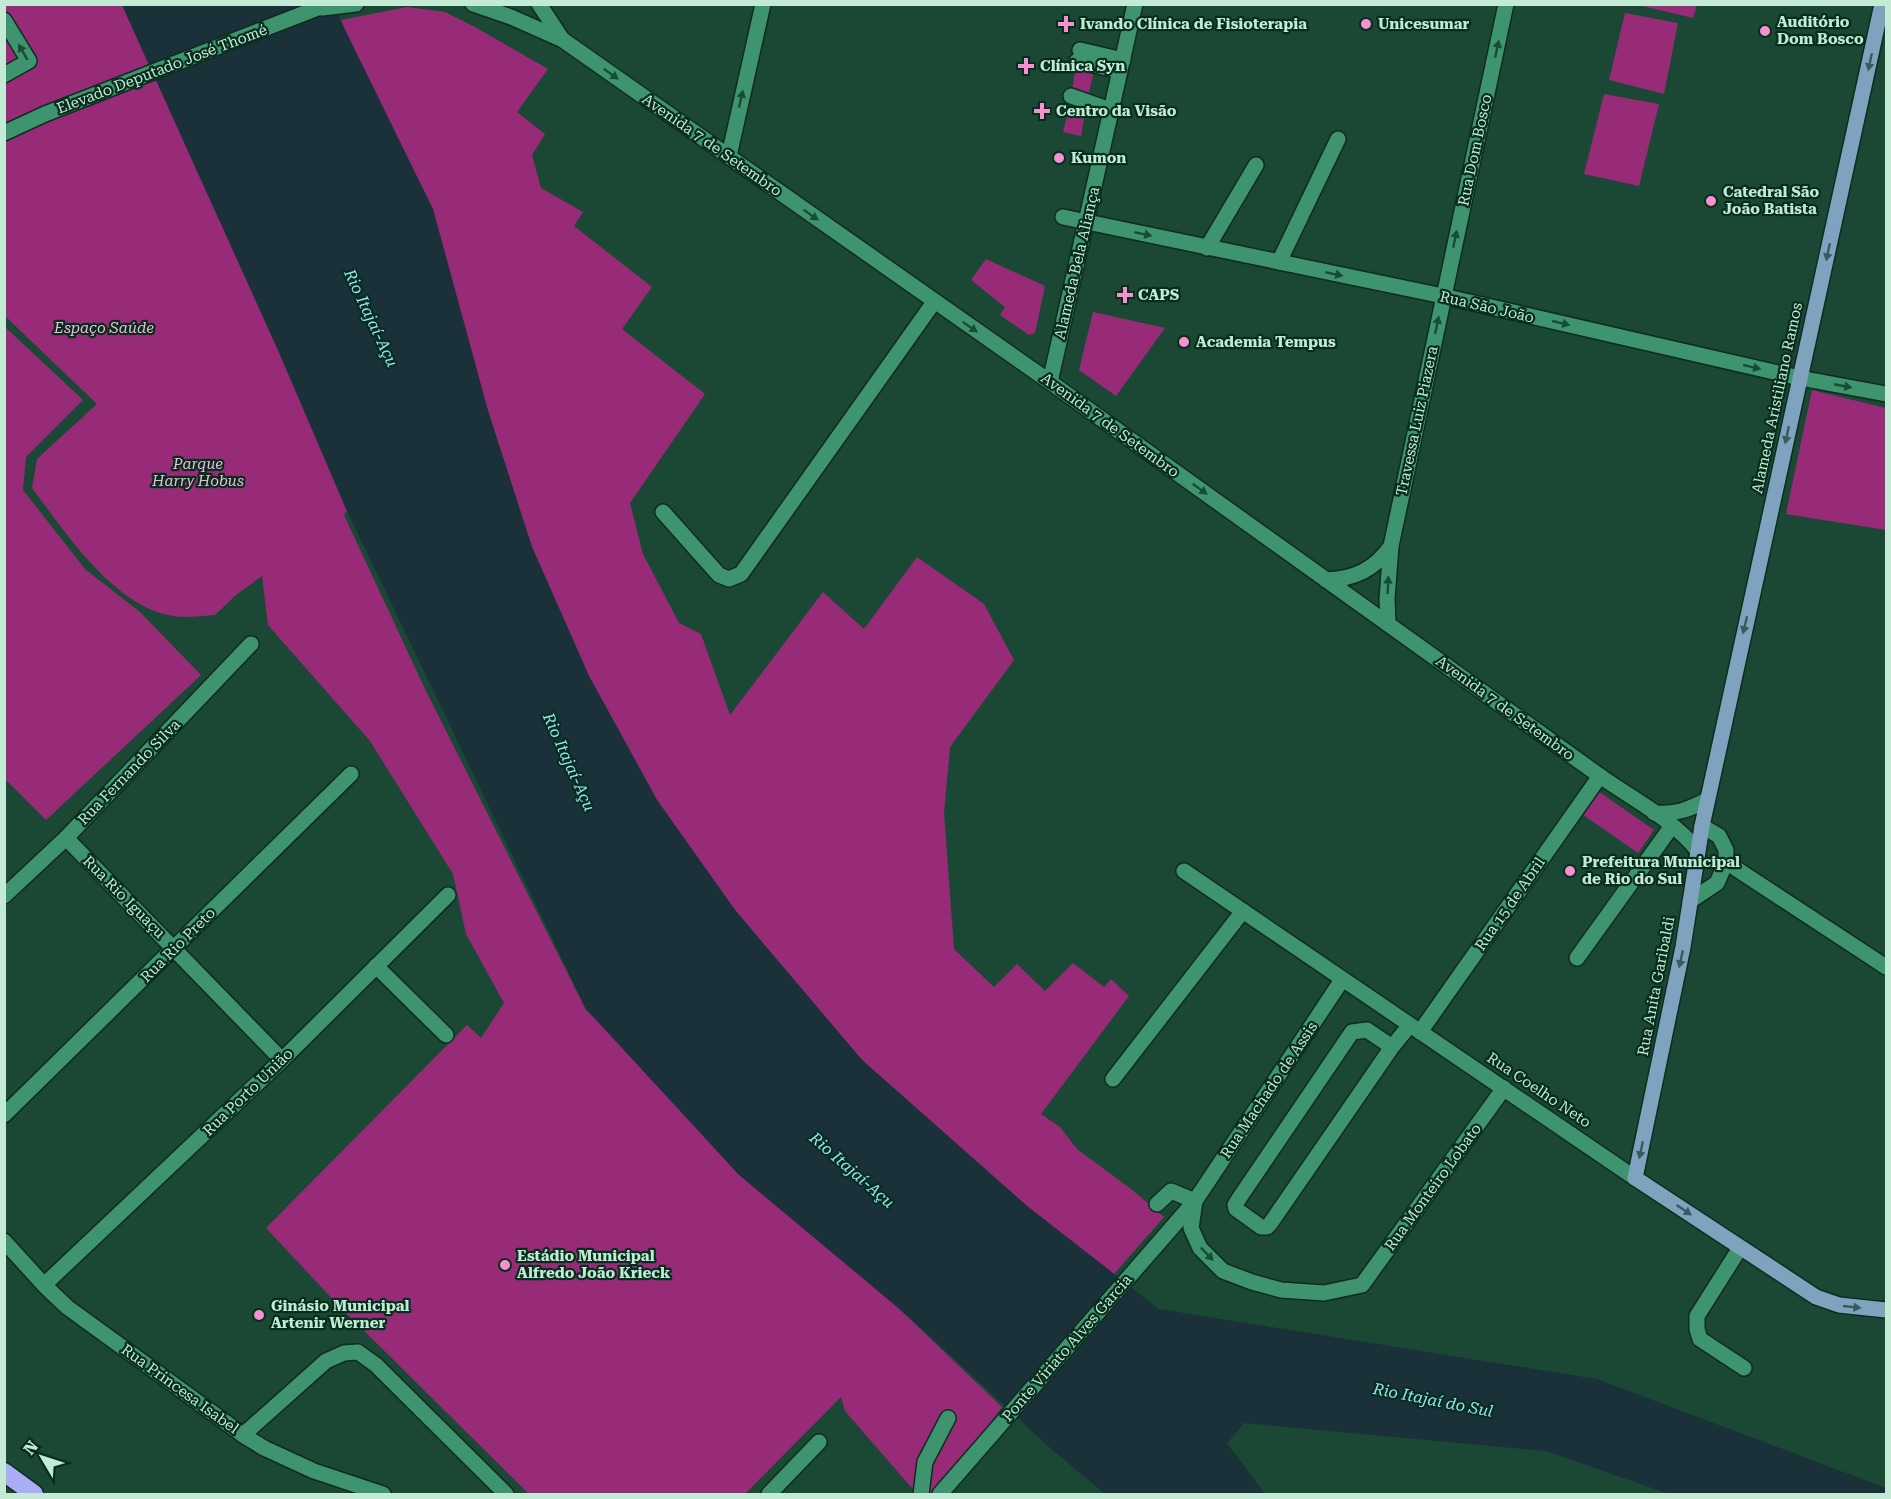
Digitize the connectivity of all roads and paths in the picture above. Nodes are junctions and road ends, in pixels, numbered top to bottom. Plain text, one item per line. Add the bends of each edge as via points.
1 (356, 4) edge
2 (472, 4) edge
3 (539, 4) edge
4 (763, 4) edge
5 (1135, 4) edge
6 (1506, 4) edge
7 (1882, 4) edge
8 (325, 6) edge
9 (4, 20) edge
10 (563, 40) junction
11 (1079, 56) dead end
12 (1121, 65) junction
13 (5, 75) edge
14 (1071, 96) dead end
15 (1111, 110) junction
16 (4, 134) edge
17 (1338, 139) dead end
18 (729, 156) junction
19 (1256, 165) dead end
20 (1063, 217) dead end
21 (1086, 222) junction
22 (1207, 248) junction
23 (1279, 262) junction
24 (1443, 296) junction
25 (934, 302) junction
26 (1800, 378) junction
27 (1050, 382) junction
28 (1887, 394) edge
29 (663, 512) dead end
30 (1390, 546) junction
31 (1326, 580) junction
32 (1388, 624) junction
33 (251, 644) dead end
34 (351, 774) dead end
35 (1600, 776) junction
36 (1707, 800) junction
37 (1654, 813) junction
38 (1672, 826) junction
39 (1702, 826) junction
40 (66, 838) junction
41 (1697, 850) junction
42 (1726, 862) junction
43 (1184, 871) dead end
44 (448, 895) dead end
45 (4, 896) edge
46 (1690, 901) junction
47 (1243, 911) junction
48 (175, 948) junction
49 (1577, 958) dead end
50 (376, 966) junction
51 (1887, 967) edge
52 (1342, 980) junction
53 (1415, 1028) junction
54 (446, 1035) dead end
55 (1392, 1047) junction
56 (282, 1060) junction
57 (1113, 1079) dead end
58 (1504, 1088) junction
59 (4, 1115) edge
60 (1635, 1178) junction
61 (1195, 1201) junction
62 (1157, 1204) dead end
63 (4, 1242) edge
64 (1740, 1248) junction
65 (44, 1285) junction
66 (1887, 1310) edge
67 (1743, 1368) dead end
68 (948, 1418) dead end
69 (243, 1435) junction
70 (819, 1442) dead end
71 (4, 1472) edge
72 (34, 1494) edge
73 (383, 1494) edge
74 (506, 1494) edge
75 (769, 1494) edge
76 (921, 1494) edge
77 (940, 1494) edge

1 - 8 street, Elevado Deputado José Thomé
2 - 10 street
3 - 10 street
18 -> 4 street
5 - 12 street, Alameda Bela Aliança
24 -> 6 street, Rua Dom Bosco
7 -> 26 main road, Alameda Aristiliano Ramos
8 - 16 street, Elevado Deputado José Thomé via 45,114
13 -> 9 street via 28,61
10 -> 18 street, Avenida 7 de Setembro
11 - 12 street
12 - 15 street, Alameda Bela Aliança
14 - 15 street
15 - 21 street, Alameda Bela Aliança
17 - 23 street
18 -> 25 street, Avenida 7 de Setembro
19 - 22 street
20 - 21 street, Rua São João
21 -> 22 street, Rua São João
21 - 27 street, Alameda Bela Aliança
22 - 23 street, Rua São João
23 -> 24 street, Rua São João
24 -> 26 street, Rua São João
30 -> 24 street, Travessa Luiz Piazera
25 -> 27 street, Avenida 7 de Setembro
25 - 29 street via 741,574 729,579 720,575
26 -> 28 street, Rua São João
26 -> 36 main road, Alameda Aristiliano Ramos
27 -> 31 street, Avenida 7 de Setembro
30 - 31 street, Travessa Luiz Piazera via 1371,568 1342,579
32 -> 30 street, Travessa Luiz Piazera
31 - 32 street, Avenida 7 de Setembro
32 - 35 street, Avenida 7 de Setembro
33 - 40 street, Rua Fernando Silva
34 - 48 street, Rua Rio Preto
35 - 37 street, Avenida 7 de Setembro
35 - 53 street, Rua 15 de Abril
36 - 37 street via 1678,813
36 - 39 main road, Rua Anita Garibaldi
37 - 38 street, Avenida 7 de Setembro
38 - 41 street, Avenida 7 de Setembro
38 - 49 street
39 - 41 main road, Rua Anita Garibaldi
39 - 42 street via 1719,836 1726,850
40 - 45 street, Rua Fernando Silva
40 - 48 street, Rua Rio Iguaçu
41 - 46 main road, Rua Anita Garibaldi
42 - 46 street via 1717,883
42 - 51 street
43 - 47 street, Rua Coelho Neto
44 - 50 street, Rua Porto União
46 -> 60 main road, Rua Anita Garibaldi
47 - 52 street, Rua Coelho Neto
47 - 57 street
48 - 56 street, Rua Rio Iguaçu
48 - 59 street, Rua Rio Preto
50 - 54 street
50 - 56 street, Rua Porto União
52 - 53 street, Rua Coelho Neto
52 - 61 street, Rua Machado de Assis
53 - 55 street, Rua 15 de Abril
53 - 58 street, Rua Coelho Neto
55 - 55 street, Rua 15 de Abril via 1367,1030 1352,1032 1238,1200 1236,1209 1261,1227 1270,1224
56 - 65 street, Rua Porto União
58 - 60 street, Rua Coelho Neto
61 -> 58 street, Rua Monteiro Lobato via 1191,1228 1200,1248 1223,1271 1281,1290 1324,1293 1362,1286
60 -> 64 main road, Rua Coelho Neto
61 - 62 street via 1171,1191
61 - 77 street, Ponte Viriato Alves Garcia
63 - 65 street, Rua Princesa Isabel
64 -> 66 main road, Rua Coelho Neto via 1816,1297 1839,1305
64 - 67 street via 1697,1316 1697,1329 1700,1339
65 - 69 street, Rua Princesa Isabel via 93,1327
68 - 76 street via 924,1462
69 - 73 street, Rua Princesa Isabel via 314,1471
69 - 74 street via 326,1361 358,1352 376,1365
70 - 75 street
71 - 72 highway

